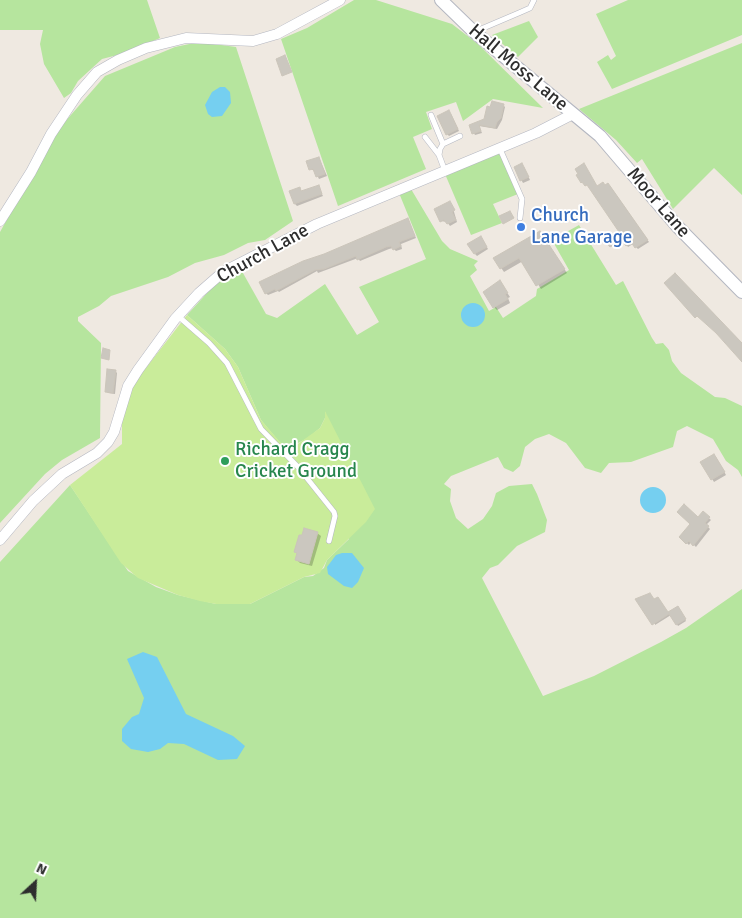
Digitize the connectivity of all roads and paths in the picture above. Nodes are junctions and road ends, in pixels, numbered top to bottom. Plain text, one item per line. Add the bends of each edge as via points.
1 (340, 0) edge
2 (441, 0) edge
3 (534, 1) edge
4 (474, 32) junction
5 (573, 114) junction
6 (431, 115) dead end
7 (460, 136) dead end
8 (425, 137) dead end
9 (443, 144) junction
10 (500, 148) junction
11 (439, 155) junction
12 (446, 171) junction
13 (520, 218) dead end
14 (0, 221) edge
15 (742, 292) edge
16 (178, 316) junction
17 (0, 540) edge
18 (329, 541) dead end

1 - 14 street via 277,34 253,41 186,38 146,48 97,72 51,134
2 - 4 street, Hall Moss Lane
3 - 4 lane via 521,12
4 - 5 street, Hall Moss Lane
5 - 10 street, Church Lane
5 - 15 street, Moor Lane via 600,136 689,238
6 - 9 lane
7 - 9 lane
8 - 11 lane
9 - 11 lane
10 - 12 street, Church Lane
10 - 13 lane via 522,199
11 - 12 lane
12 - 16 street, Church Lane via 263,250 223,272
16 - 17 street, Church Lane via 128,386 108,442 97,453 62,474 33,501
16 - 18 lane via 223,358 261,430 298,467 334,512

